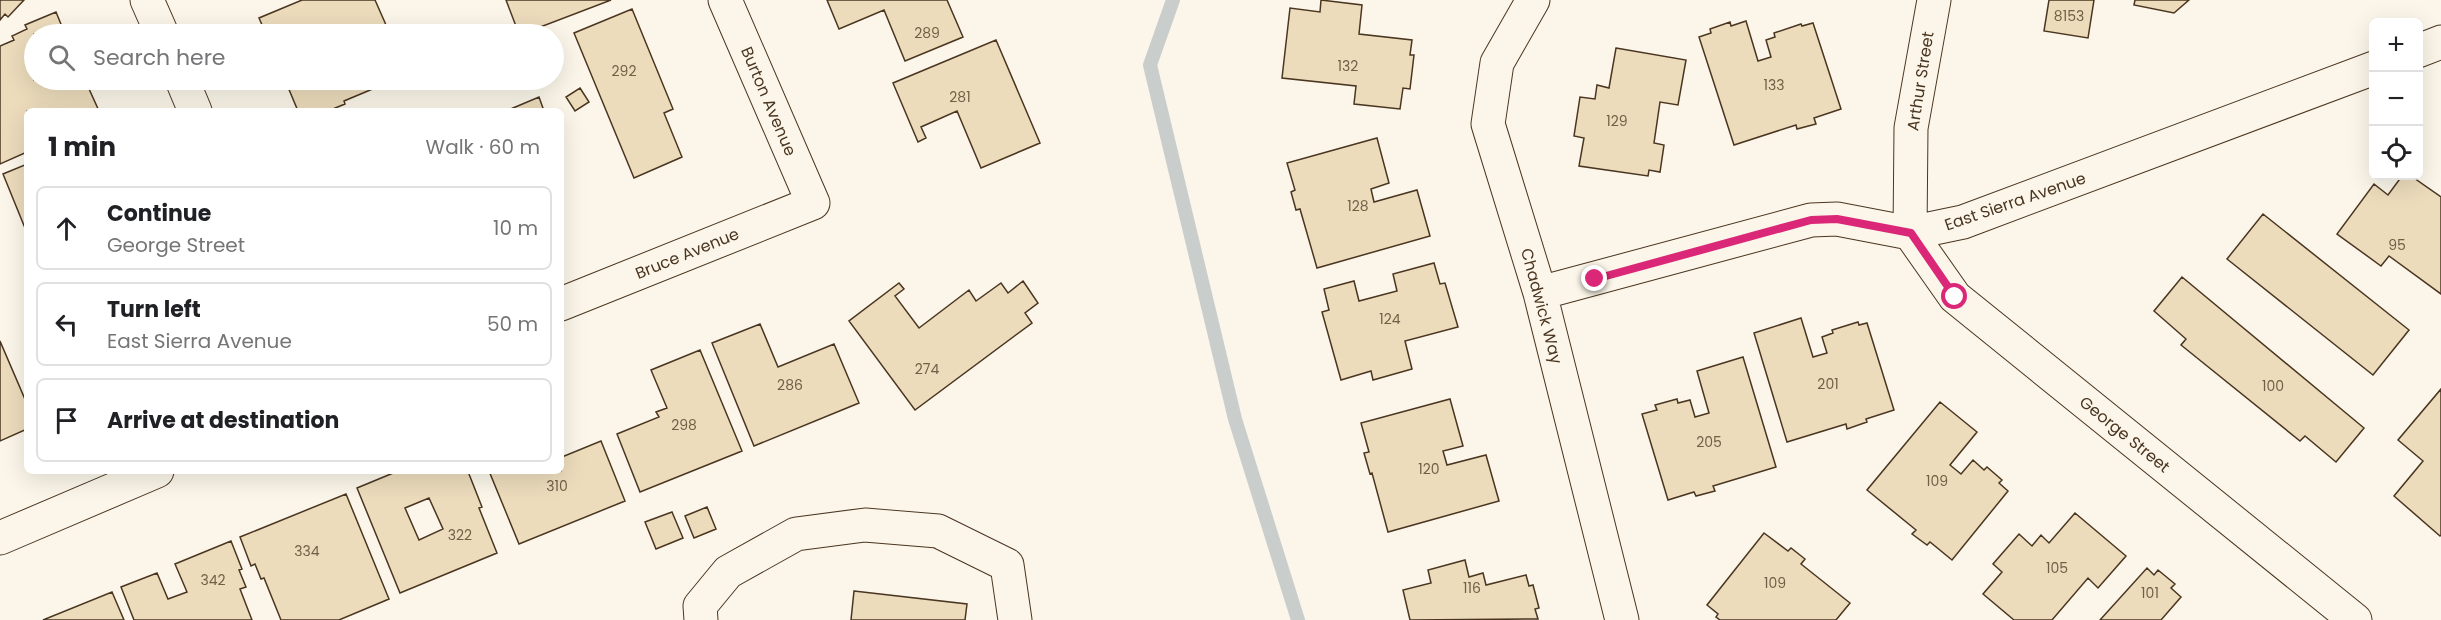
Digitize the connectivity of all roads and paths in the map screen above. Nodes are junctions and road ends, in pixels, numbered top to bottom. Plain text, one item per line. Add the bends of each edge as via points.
1 (147, 0) edge
2 (725, 0) edge
3 (1533, 0) edge
4 (1934, 0) edge
5 (158, 24) edge
6 (2441, 42) edge
7 (2423, 49) edge
8 (2369, 70) edge
9 (186, 90) edge
10 (194, 108) edge
11 (813, 203) joint
12 (1911, 233) junction
13 (1540, 293) junction
14 (564, 303) edge
15 (150, 474) edge
16 (0, 538) edge
17 (701, 620) edge
18 (1015, 620) edge
19 (1622, 620) edge
20 (2355, 620) edge

1 - 5 street
2 - 11 street, Burton Avenue
3 - 13 street, Chadwick Way via 1497,63 1488,124
4 - 12 street, Arthur Street via 1911,128
6 - 7 street
8 - 12 street, East Sierra Avenue via 1963,222
9 - 10 street
11 - 14 street, Bruce Avenue
12 - 13 street, East Sierra Avenue via 1837,219 1811,220
12 - 20 street, George Street via 1955,297
13 - 19 street, Chadwick Way
15 - 16 street
17 - 18 street via 700,606 728,572 796,534 865,525 938,531 1007,565

